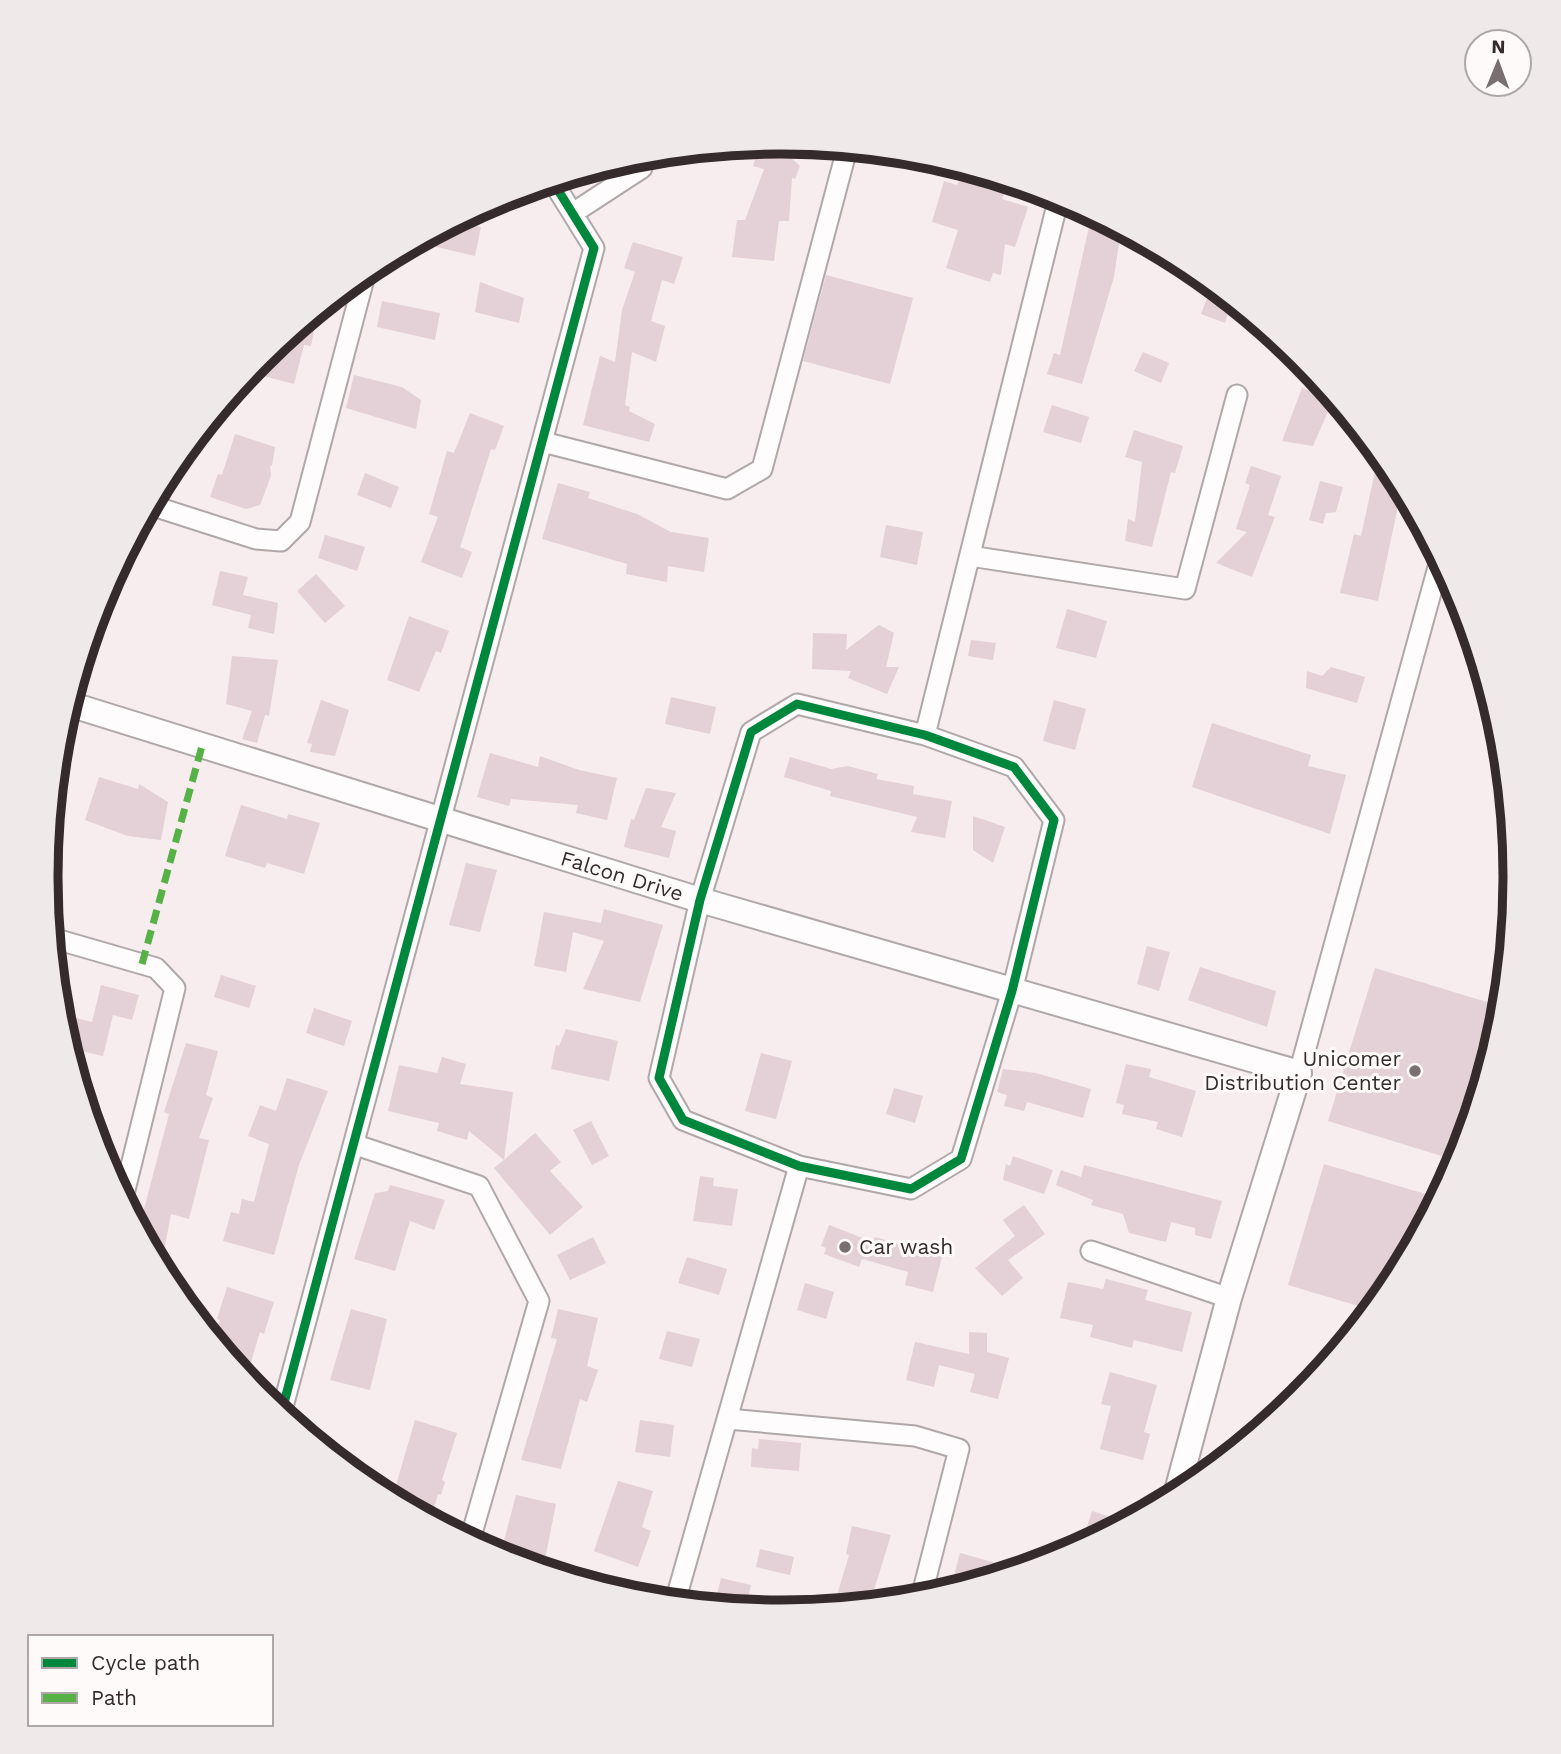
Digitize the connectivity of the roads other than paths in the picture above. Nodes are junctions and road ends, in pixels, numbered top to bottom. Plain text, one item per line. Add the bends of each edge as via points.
1 (845, 157) edge
2 (642, 168) dead end
3 (558, 190) edge
4 (1056, 209) edge
5 (573, 213) junction
6 (361, 289) edge
7 (1237, 395) dead end
8 (543, 442) junction
9 (160, 508) edge
10 (970, 556) junction
11 (1436, 573) edge
12 (78, 707) edge
13 (925, 736) junction
14 (442, 822) junction
15 (700, 900) junction
16 (61, 941) edge
17 (1012, 991) junction
18 (1299, 1073) junction
19 (356, 1145) junction
20 (799, 1166) junction
21 (126, 1184) edge
22 (1091, 1251) dead end
23 (1229, 1298) junction
24 (284, 1402) edge
25 (728, 1419) junction
26 (1180, 1479) edge
27 (473, 1531) edge
28 (924, 1585) edge
29 (678, 1593) edge

1 - 8 street via 762,469 727,489
2 - 5 street
3 - 5 street
4 - 10 street
5 - 8 street via 594,247
6 - 9 street via 300,522 281,541 256,539
7 - 10 street via 1185,589
8 - 14 street
10 - 13 street
11 - 18 street
12 - 14 street, Falcon Drive
13 - 15 street via 797,704 751,732
13 - 17 street via 1014,766 1054,820
14 - 15 street, Falcon Drive
14 - 19 street
15 - 17 street, Falcon Drive
15 - 20 street via 659,1078 683,1119
16 - 21 street via 156,968 175,988
17 - 18 street, Falcon Drive
17 - 20 street via 961,1159 911,1189
18 - 23 street
19 - 24 street
19 - 27 street via 479,1186 539,1301
20 - 25 street
22 - 23 street
23 - 26 street
25 - 28 street via 915,1436 959,1449
25 - 29 street

